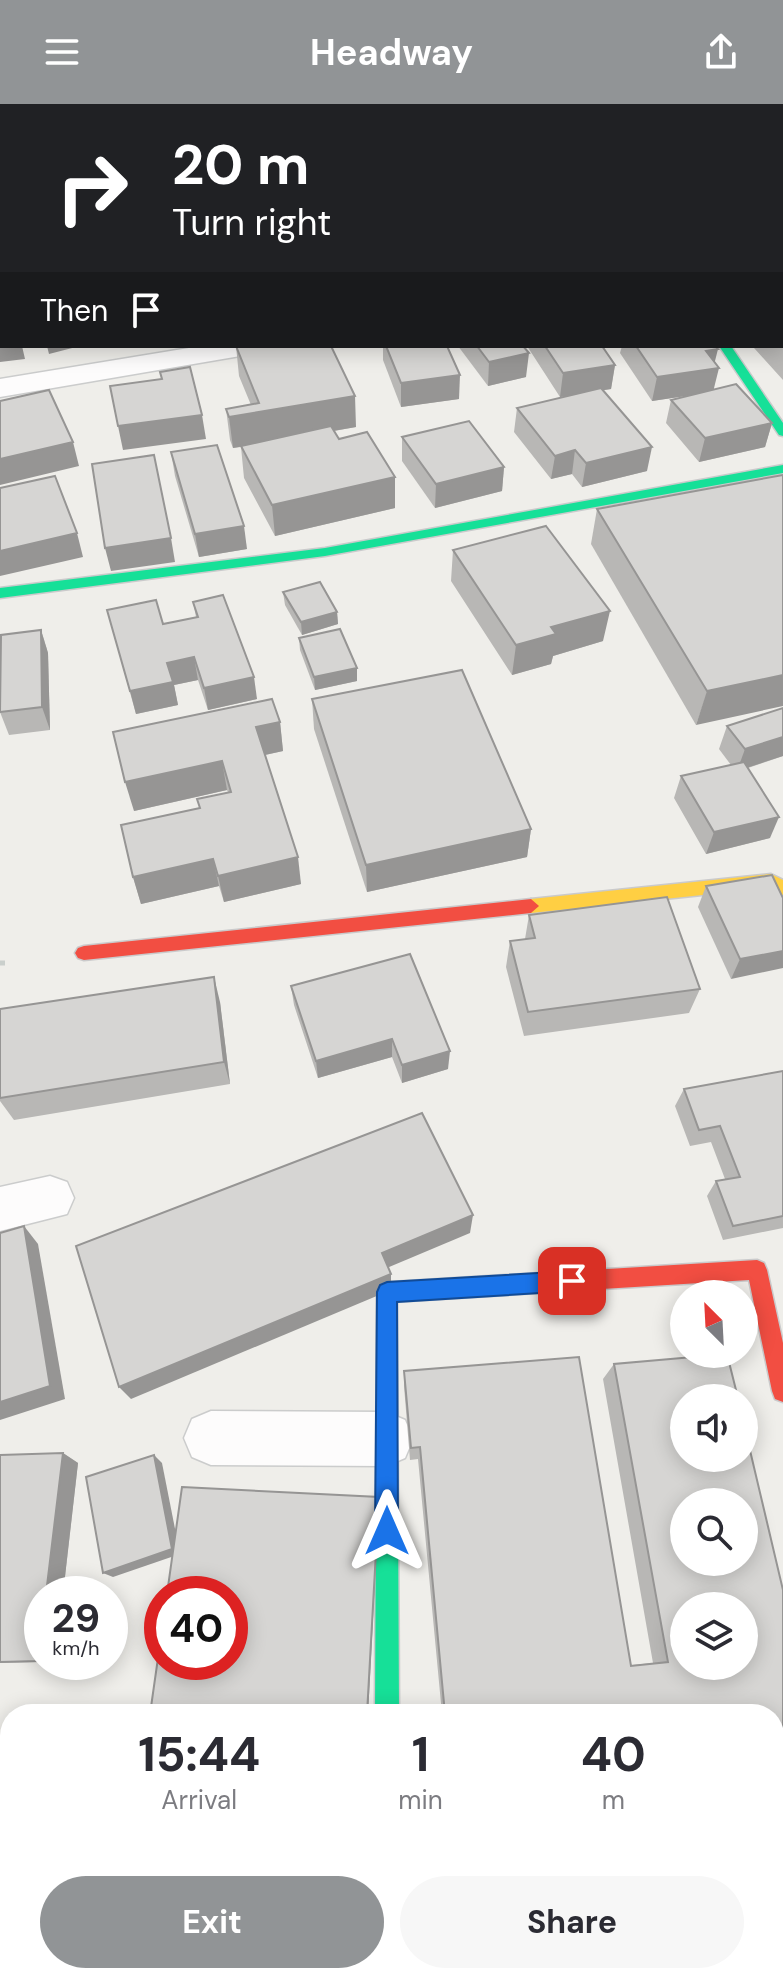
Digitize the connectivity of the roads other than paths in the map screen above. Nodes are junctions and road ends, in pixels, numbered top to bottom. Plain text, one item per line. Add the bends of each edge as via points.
1 (240, 348) edge
2 (726, 348) edge
3 (0, 388) edge
4 (783, 432) edge
5 (783, 469) edge
6 (0, 593) edge
7 (783, 888) edge
8 (84, 953) dead end
9 (50, 1198) dead end
10 (0, 1209) edge
11 (783, 1391) edge
12 (211, 1438) dead end
13 (386, 1439) junction
14 (387, 1704) edge

1 - 3 street
2 - 4 street
5 - 6 street via 325,552
7 - 8 street via 771,881
9 - 10 street
11 - 13 street via 757,1270 387,1292
12 - 13 street
13 - 14 street

